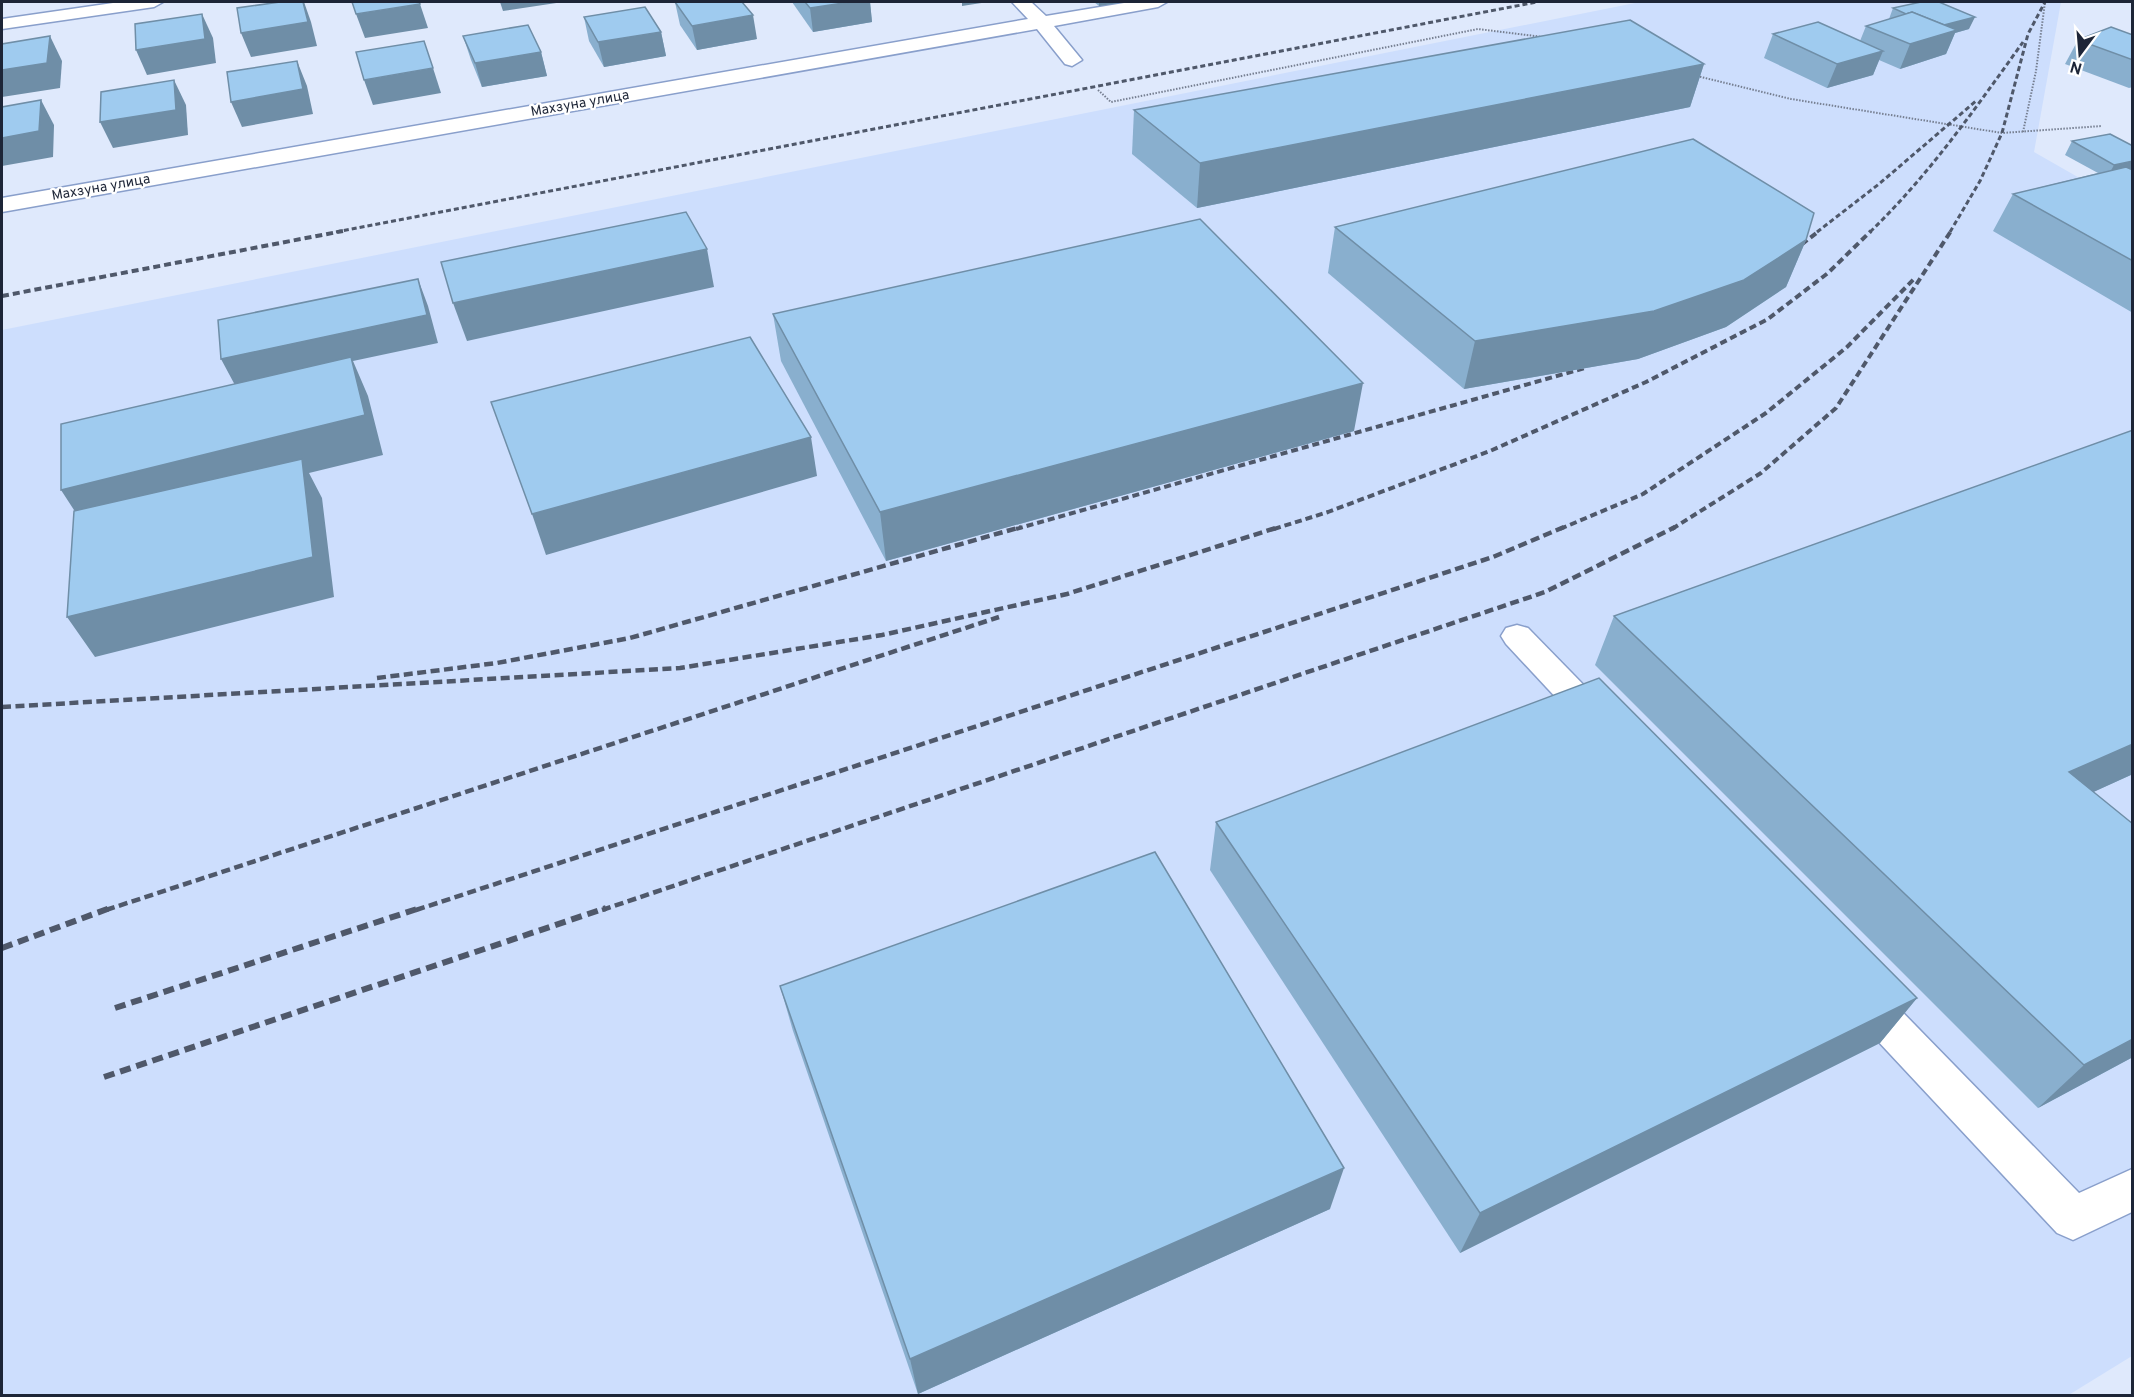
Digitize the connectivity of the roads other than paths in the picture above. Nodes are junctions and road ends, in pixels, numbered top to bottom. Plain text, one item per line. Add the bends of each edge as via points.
1 (154, 2) edge
2 (1021, 2) edge
3 (1158, 2) edge
4 (1042, 22) junction
5 (2, 24) edge
6 (1072, 60) road end
7 (2, 205) edge
8 (1517, 636) dead end
9 (1623, 747) edge
10 (1836, 970) edge
11 (2133, 1190) edge

1 - 5 street
2 - 4 street
3 - 4 street, Махзуна улица
4 - 6 street
4 - 7 street, Махзуна улица
8 - 9 street
10 - 11 street via 2073,1218

